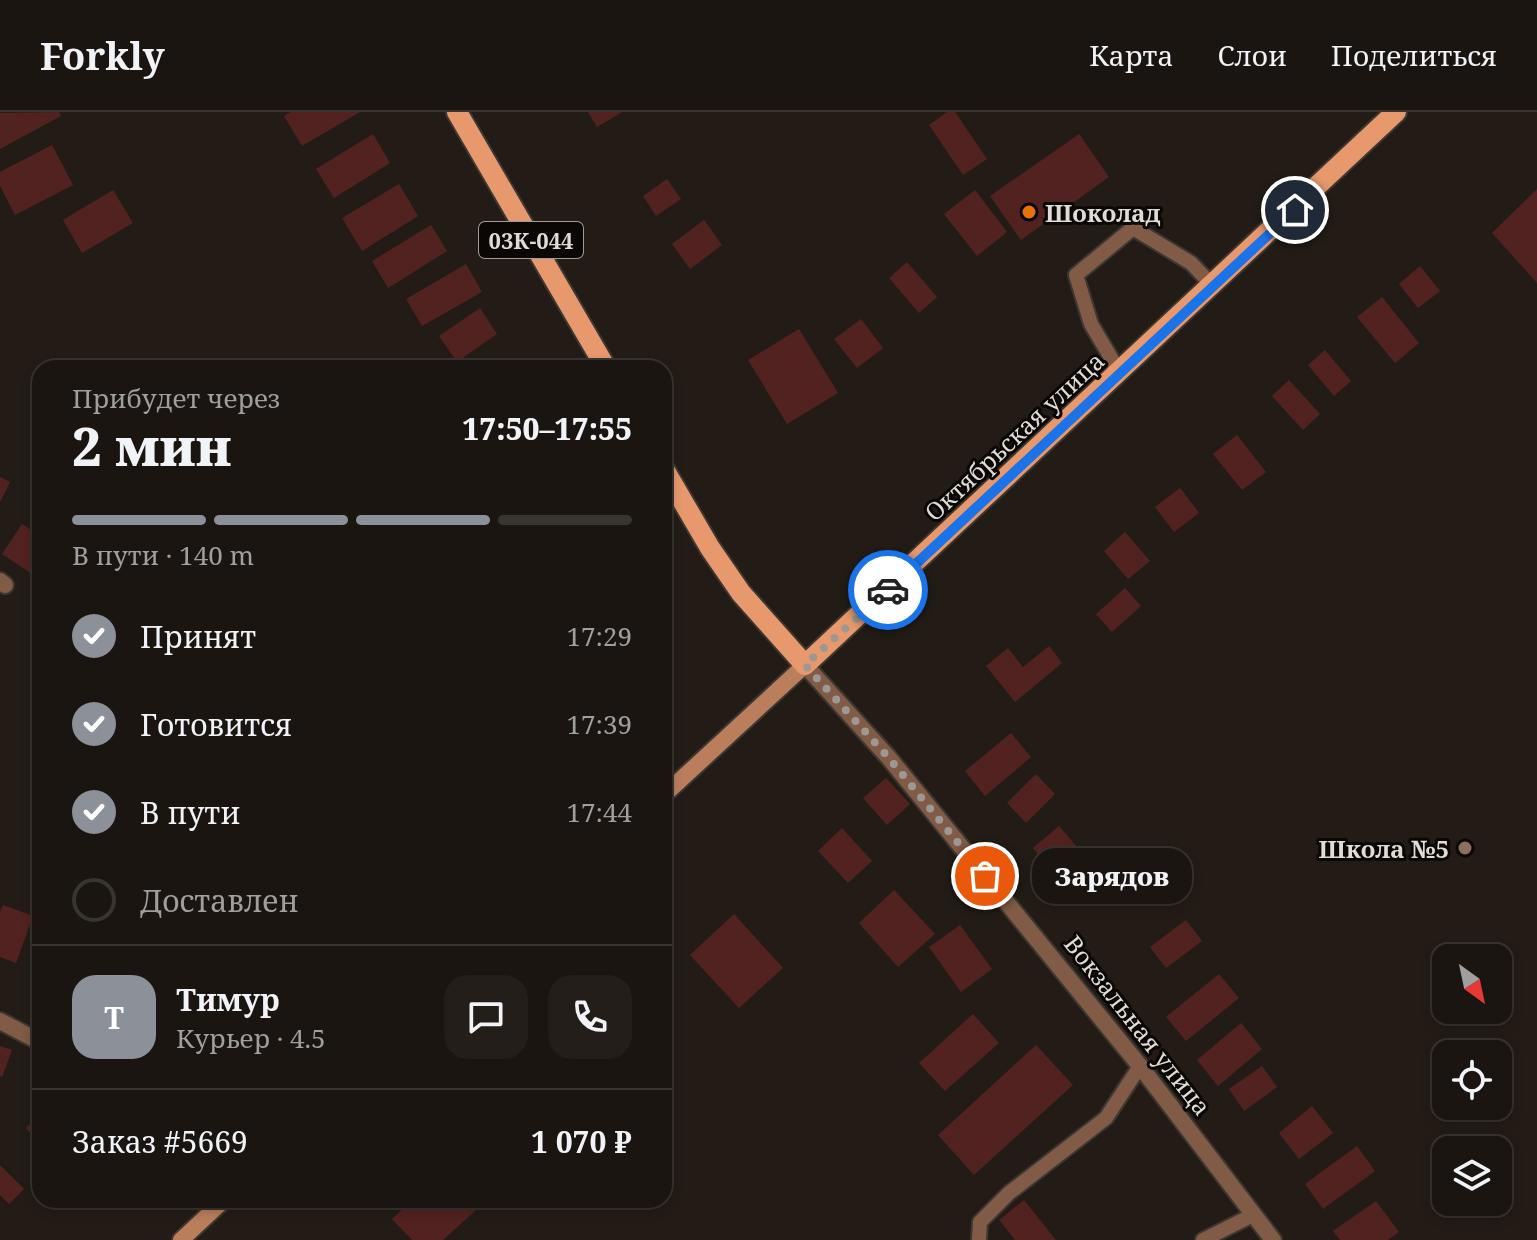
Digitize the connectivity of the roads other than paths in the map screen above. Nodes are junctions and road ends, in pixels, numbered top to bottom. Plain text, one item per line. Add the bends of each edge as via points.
1 (457, 112) edge
2 (1396, 112) edge
3 (1213, 286) junction
4 (601, 360) edge
5 (1120, 373) junction
6 (672, 483) edge
7 (805, 665) junction
8 (672, 788) edge
9 (0, 1021) edge
10 (32, 1038) edge
11 (1140, 1066) junction
12 (215, 1208) edge
13 (1253, 1215) junction
14 (181, 1240) edge
15 (979, 1240) edge
16 (1203, 1240) edge
17 (1273, 1240) edge

1 - 4 main road, 03К-044
2 - 3 main road, Октябрьская улица
3 - 5 main road, Октябрьская улица
3 - 5 lane via 1191,263 1133,228 1076,275 1091,324
5 - 7 main road, Октябрьская улица
6 - 7 main road, Вокзальная улица via 741,593
7 - 8 main road, Октябрьская улица
7 - 11 street, Вокзальная улица via 889,758
9 - 10 street
11 - 13 street, Вокзальная улица
11 - 15 lane via 1106,1118 980,1222
12 - 14 main road
13 - 16 lane
13 - 17 street, Вокзальная улица

